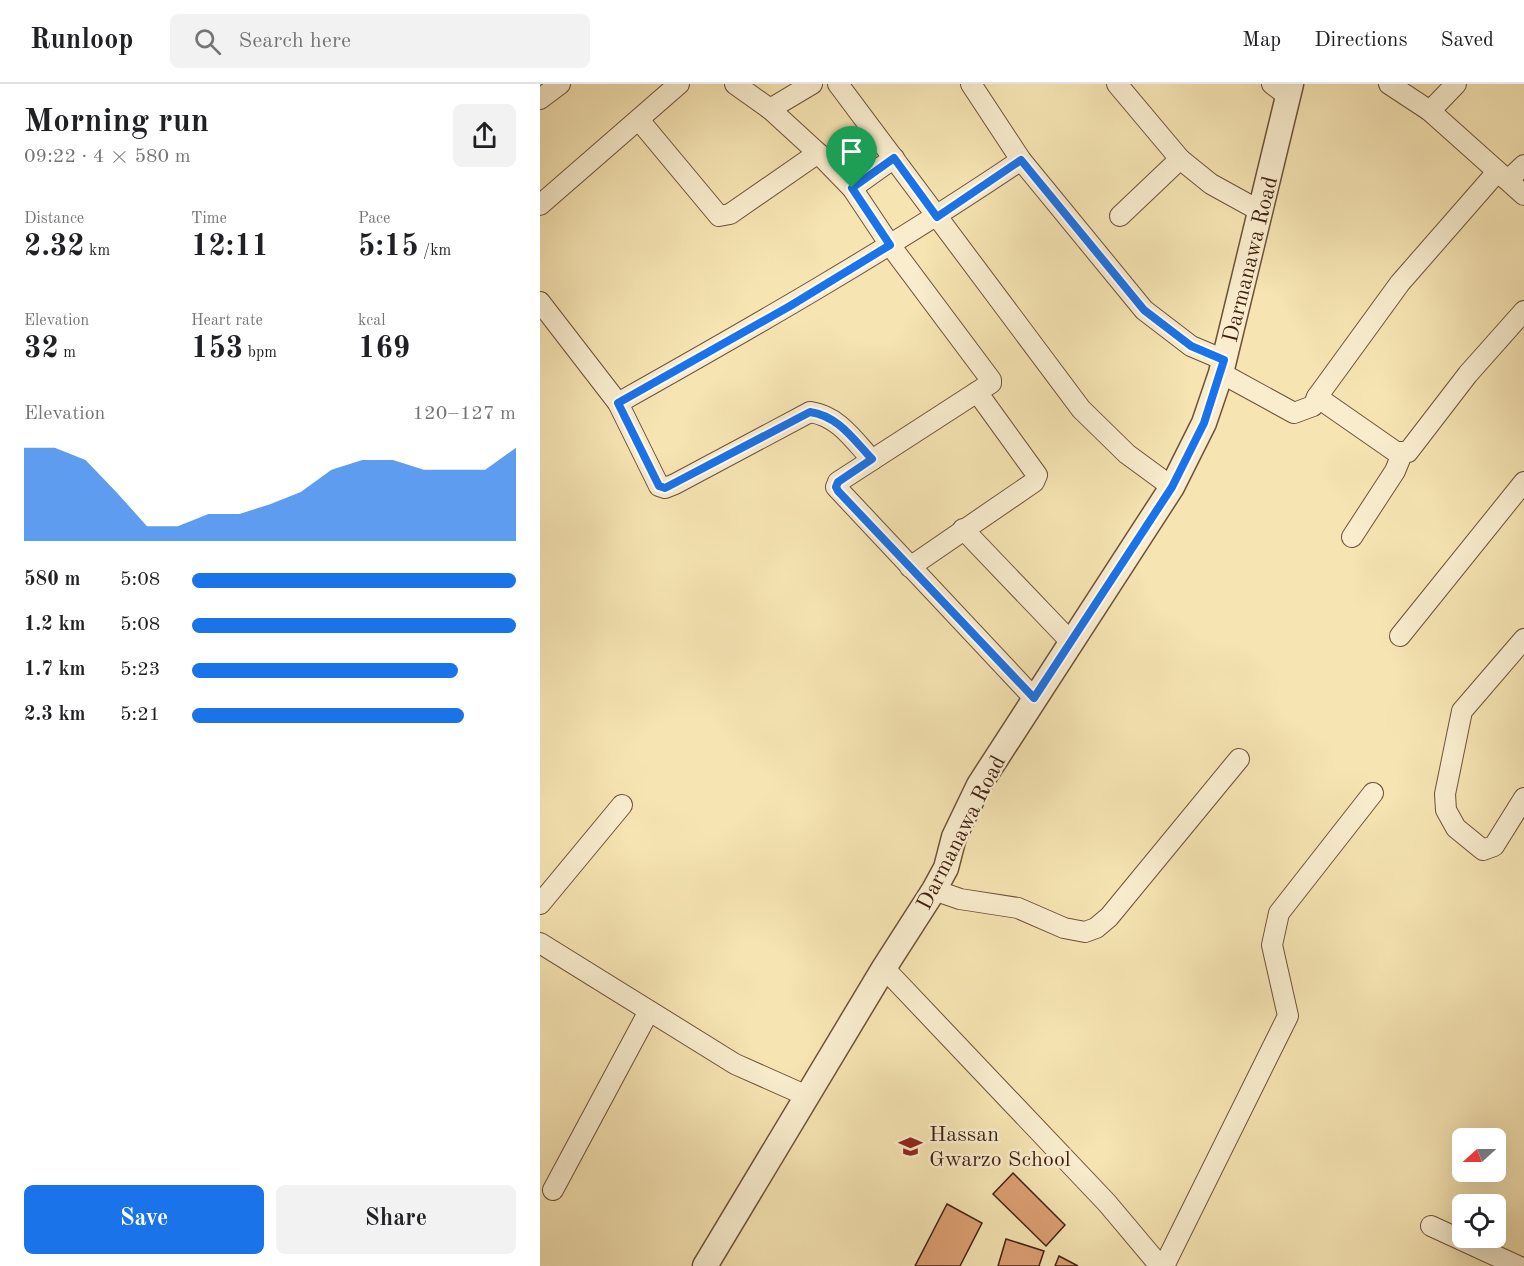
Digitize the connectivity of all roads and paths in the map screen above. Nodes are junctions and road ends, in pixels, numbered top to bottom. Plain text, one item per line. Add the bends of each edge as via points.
1 (560, 84) edge
2 (679, 84) edge
3 (735, 84) edge
4 (812, 84) edge
5 (838, 84) edge
6 (971, 84) edge
7 (1389, 84) edge
8 (1456, 84) edge
9 (1121, 85) edge
10 (1284, 88) edge
11 (540, 99) edge
12 (770, 110) junction
13 (1430, 111) junction
14 (639, 120) junction
15 (818, 153) junction
16 (894, 158) junction
17 (1180, 159) junction
18 (1021, 160) junction
19 (1524, 165) edge
20 (1502, 176) junction
21 (852, 188) junction
22 (1524, 195) edge
23 (540, 205) edge
24 (1260, 211) junction
25 (1120, 216) dead end
26 (937, 217) junction
27 (890, 245) junction
28 (540, 302) edge
29 (1524, 311) edge
30 (547, 326) edge
31 (1222, 367) junction
32 (977, 392) junction
33 (1317, 397) junction
34 (618, 403) junction
35 (1402, 454) junction
36 (872, 459) junction
37 (1524, 482) edge
38 (1172, 487) junction
39 (963, 529) junction
40 (1352, 537) dead end
41 (910, 567) junction
42 (1400, 636) dead end
43 (1524, 639) edge
44 (1071, 642) junction
45 (1034, 698) junction
46 (1239, 759) dead end
47 (1373, 793) dead end
48 (1524, 798) edge
49 (622, 805) dead end
50 (934, 890) junction
51 (540, 904) edge
52 (540, 943) edge
53 (884, 968) junction
54 (649, 1011) junction
55 (807, 1096) junction
56 (553, 1190) dead end
57 (1431, 1226) dead end
58 (705, 1266) edge
59 (1162, 1266) edge
60 (1518, 1266) edge

1 - 11 street
2 - 14 street
3 - 12 street
4 - 12 street
5 - 16 street
6 - 18 street
7 - 13 street
8 - 13 street
9 - 17 street
10 - 24 street, Darmanawa Road
12 - 15 street
13 - 20 street
14 - 15 street via 719,216 730,214
14 - 23 street
15 - 21 street
16 - 21 street
16 - 26 street
17 - 24 street via 1211,184
17 - 25 street
18 - 26 street
18 - 31 street via 1144,310
19 - 20 street
20 - 22 street
20 - 33 street via 1400,283
21 - 27 street
24 - 31 street, Darmanawa Road
26 - 27 street
26 - 38 street via 1081,409 1127,454
27 - 32 street via 991,380
27 - 34 street
28 - 30 street
29 - 35 street via 1468,374 1408,452
30 - 34 street
31 - 33 street via 1294,413 1313,406
31 - 38 street, Darmanawa Road via 1204,423
32 - 36 street
32 - 39 street via 1037,475 1034,482
33 - 35 street
34 - 36 street via 659,486 665,488 810,412 824,414 838,423
35 - 40 street
36 - 41 street via 836,487
37 - 42 street
38 - 44 street, Darmanawa Road
39 - 41 street
39 - 44 street
41 - 45 street
43 - 48 street via 1462,711 1445,794 1446,810 1456,828 1483,850 1494,846
44 - 45 street, Darmanawa Road
45 - 50 street, Darmanawa Road via 979,784
46 - 50 street via 1096,928 1085,932 1064,928 1018,908 960,899
47 - 59 street via 1279,913 1272,945 1288,1016
49 - 51 street
50 - 53 street, Darmanawa Road
52 - 54 street
53 - 55 street, Darmanawa Road
53 - 59 street
54 - 55 street via 735,1064
54 - 56 street
55 - 58 street, Darmanawa Road
57 - 60 street

